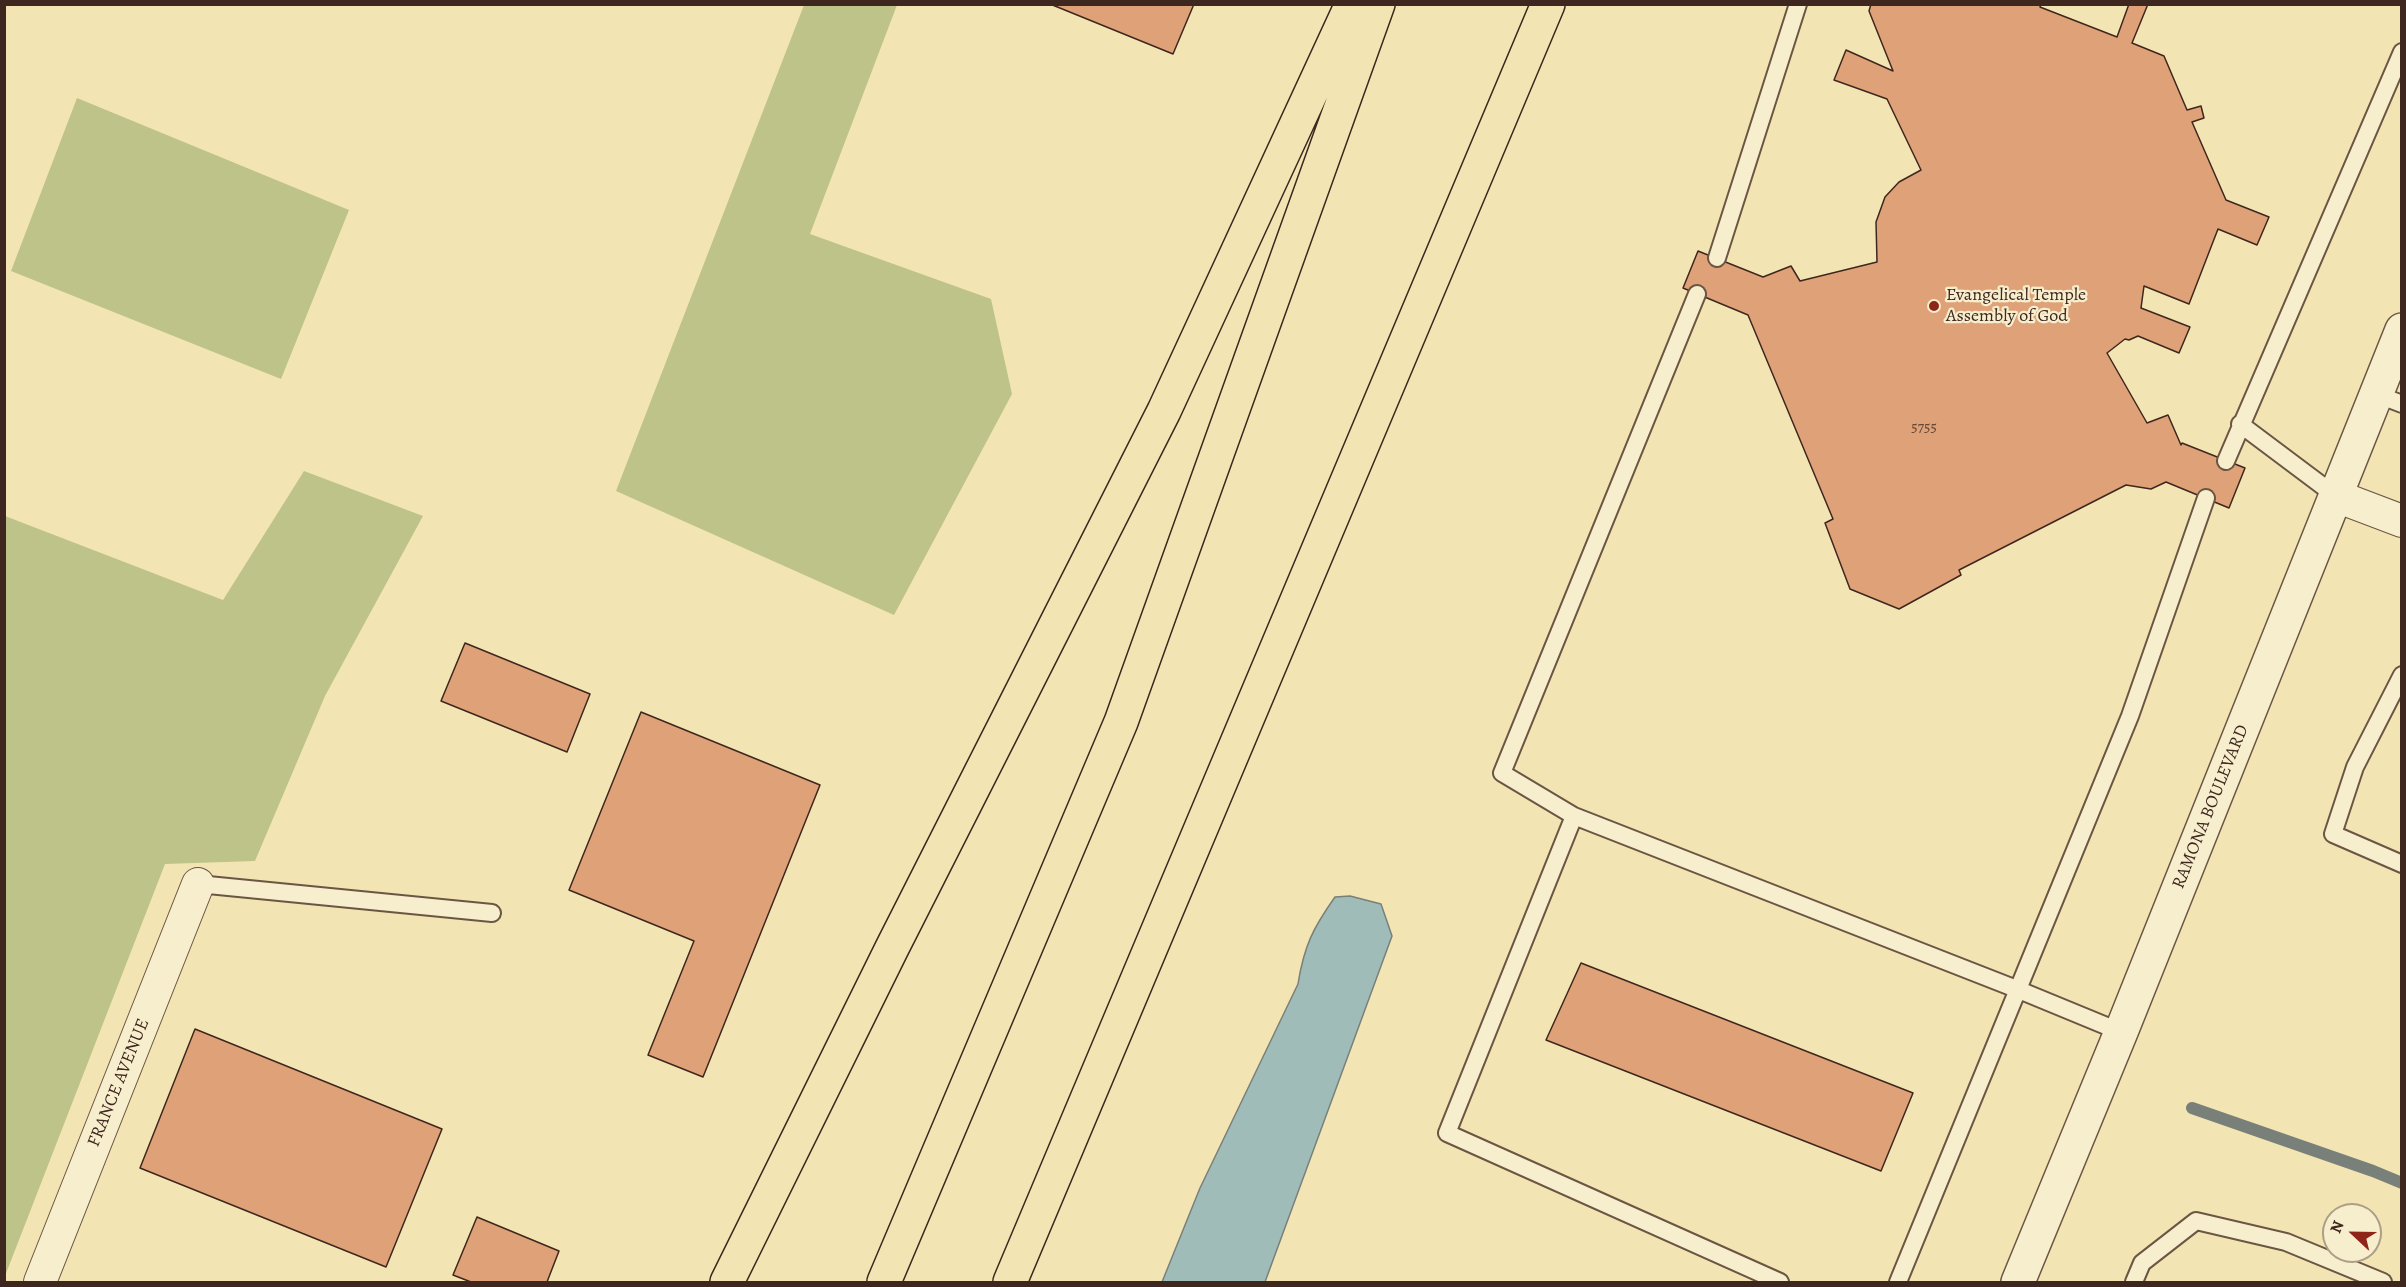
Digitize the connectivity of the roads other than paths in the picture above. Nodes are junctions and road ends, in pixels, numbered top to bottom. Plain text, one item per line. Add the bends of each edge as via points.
1 (1352, 4) edge
2 (1378, 4) edge
3 (1548, 4) edge
4 (1798, 4) edge
5 (2402, 52) edge
6 (1717, 258) dead end
7 (1697, 294) dead end
8 (2402, 330) edge
9 (2389, 399) edge
10 (2240, 424) junction
11 (2226, 461) dead end
12 (2336, 496) junction
13 (2206, 498) dead end
14 (2402, 521) edge
15 (2402, 675) edge
16 (1574, 816) junction
17 (2402, 864) edge
18 (198, 884) joint
19 (492, 913) dead end
20 (2019, 990) junction
21 (2121, 1032) junction
22 (40, 1282) edge
23 (727, 1282) edge
24 (884, 1282) edge
25 (1010, 1282) edge
26 (1780, 1282) edge
27 (1898, 1282) edge
28 (2018, 1282) edge
29 (2134, 1282) edge
30 (2383, 1282) edge

1 - 23 highway via 1164,411
2 - 24 highway via 1121,722
3 - 25 highway
4 - 6 lane
5 - 10 lane
7 - 16 lane via 1502,773
8 - 9 street, RAMONA BOULEVARD
9 - 12 street, RAMONA BOULEVARD
10 - 11 lane
10 - 12 lane
12 - 14 street
12 - 21 street, RAMONA BOULEVARD
13 - 20 lane via 2130,716
15 - 17 lane via 2355,767 2333,834
16 - 20 lane
16 - 26 lane via 1447,1133
18 - 19 lane
18 - 22 street, FRANCE AVENUE
20 - 21 lane
20 - 27 lane
21 - 28 street, RAMONA BOULEVARD
29 - 30 lane via 2142,1263 2196,1221 2286,1242

